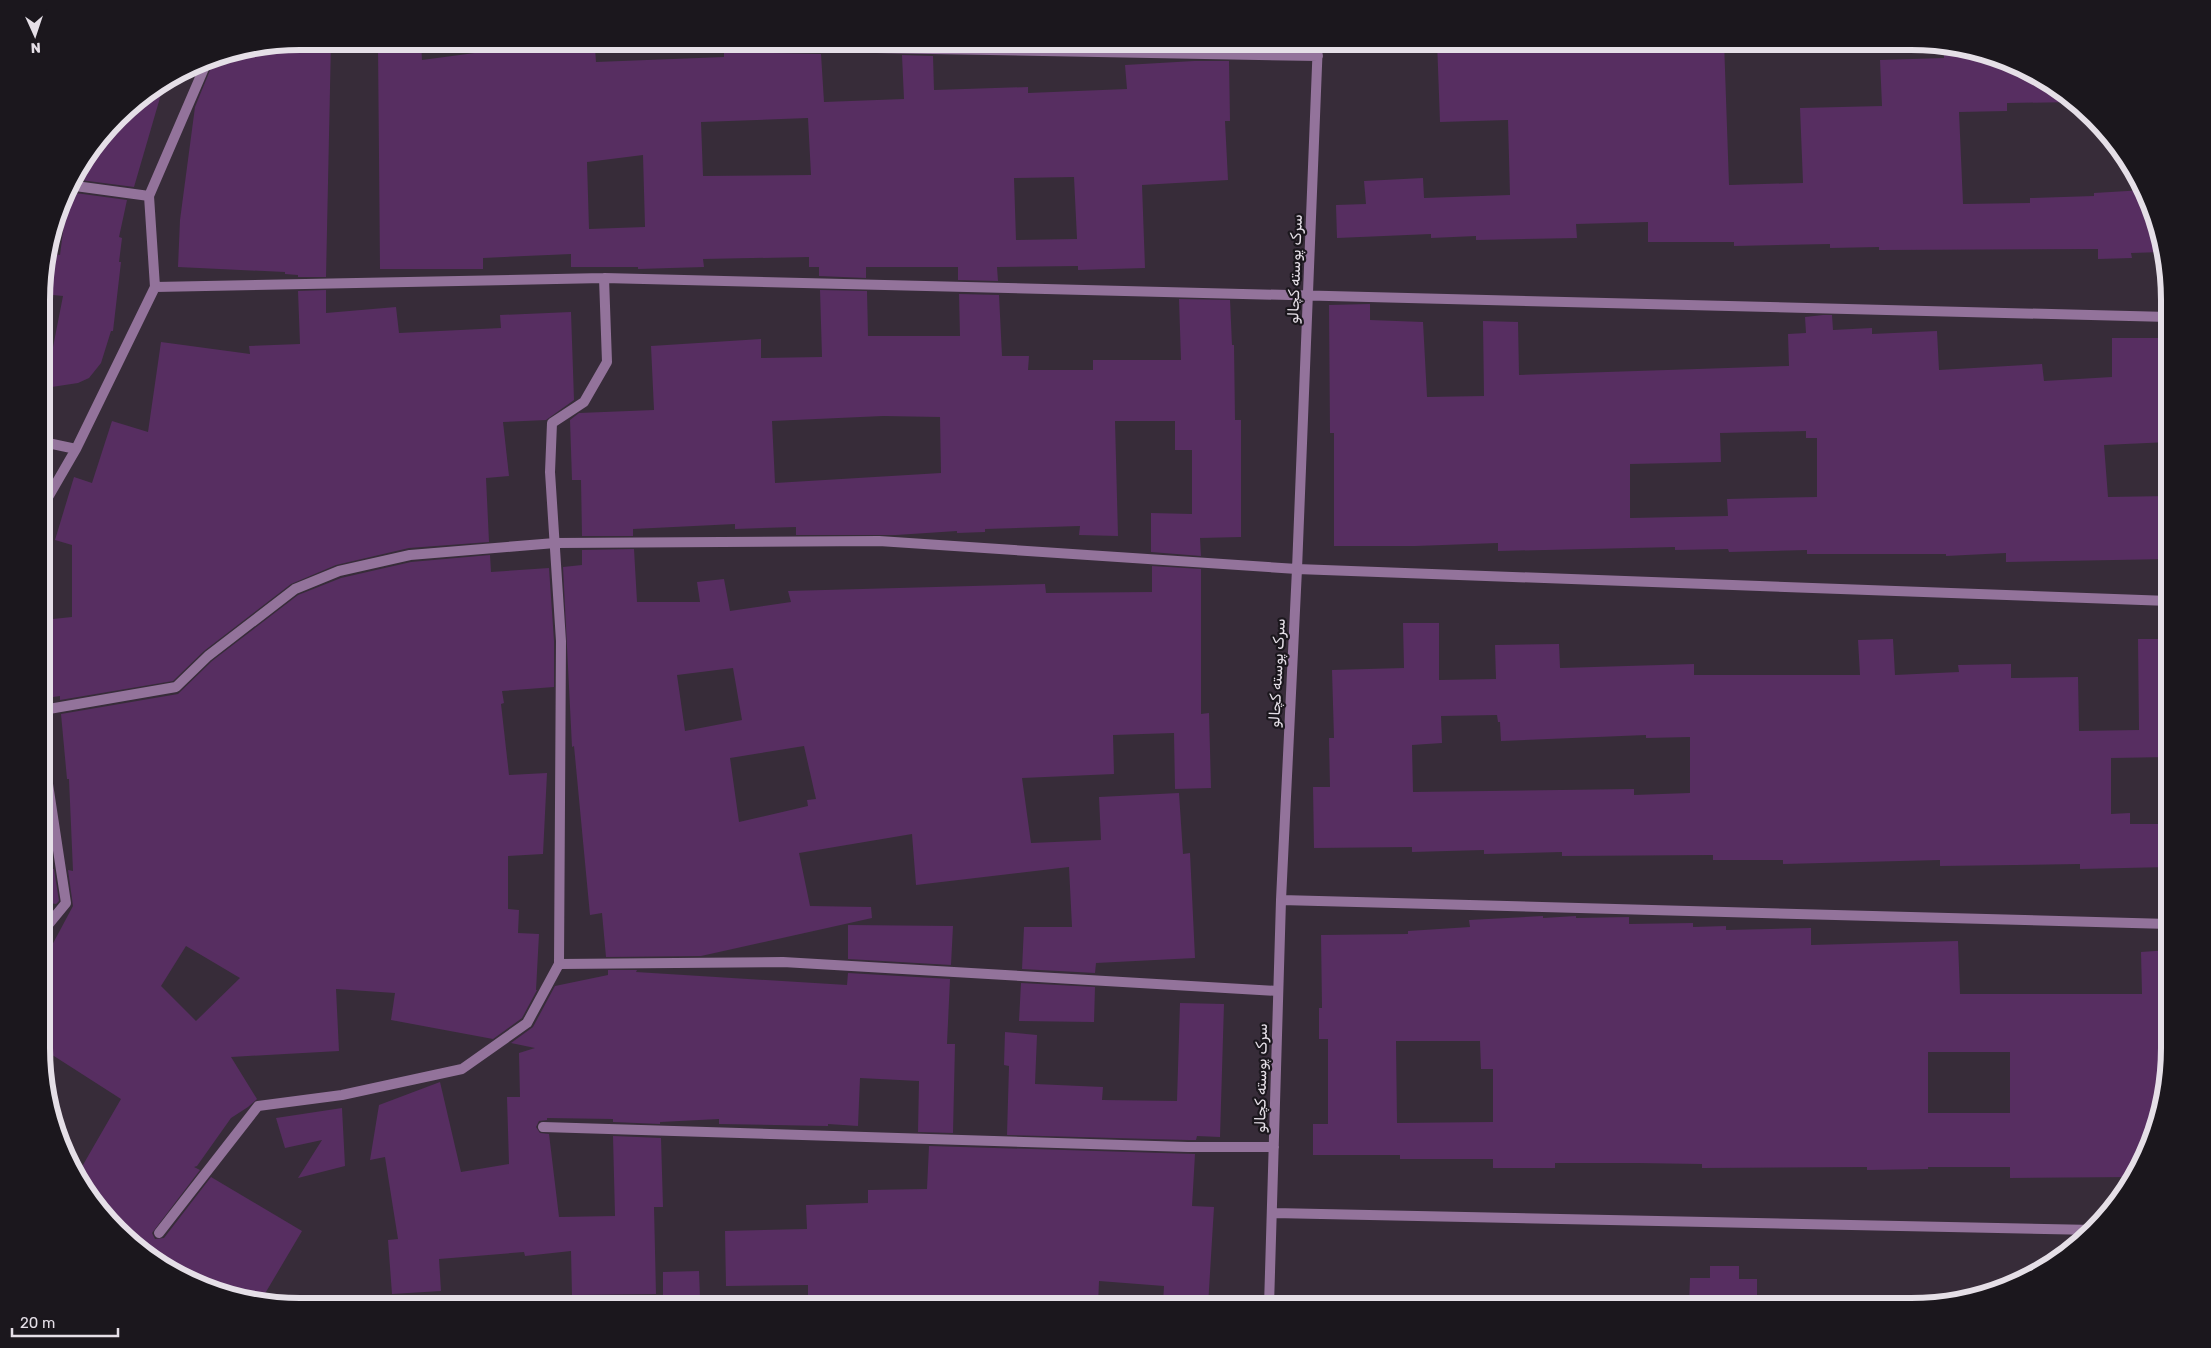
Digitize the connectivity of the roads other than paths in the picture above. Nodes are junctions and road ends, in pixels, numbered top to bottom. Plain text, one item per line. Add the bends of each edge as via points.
1 (988, 50) edge
2 (1318, 50) edge
3 (1318, 56) junction
4 (204, 69) edge
5 (77, 186) edge
6 (149, 196) junction
7 (604, 278) junction
8 (155, 287) junction
9 (1309, 296) junction
10 (2161, 317) edge
11 (50, 443) edge
12 (76, 449) junction
13 (50, 494) edge
14 (555, 543) junction
15 (1297, 569) junction
16 (2161, 602) edge
17 (50, 709) edge
18 (50, 797) edge
19 (1281, 900) junction
20 (50, 922) edge
21 (2161, 924) edge
22 (559, 964) junction
23 (1278, 991) junction
24 (543, 1127) dead end
25 (1274, 1147) junction
26 (1273, 1213) junction
27 (2083, 1230) edge
28 (159, 1233) dead end
29 (1269, 1298) edge

1 - 3 street
2 - 3 street, سرک پوسته کچالو
3 - 9 street, سرک پوسته کچالو
4 - 6 street
5 - 6 street
6 - 8 street
7 - 8 street
7 - 9 street
7 - 14 street via 606,362 584,402 552,423 550,472
8 - 12 street
9 - 10 street
9 - 15 street, سرک پوسته کچالو
11 - 12 street
12 - 13 street
14 - 15 street via 879,541
14 - 17 street via 410,555 338,571 295,589 208,656 176,687
14 - 22 street via 561,641
15 - 16 street
15 - 19 street, سرک پوسته کچالو
18 - 20 street via 66,903
19 - 21 street
19 - 23 street, سرک پوسته کچالو
22 - 23 street via 784,962
22 - 28 street via 527,1023 462,1069 342,1095 258,1106
23 - 25 street, سرک پوسته کچالو
24 - 25 street
25 - 26 street, سرک پوسته کچالو
26 - 27 street
26 - 29 street, سرک پوسته کچالو

